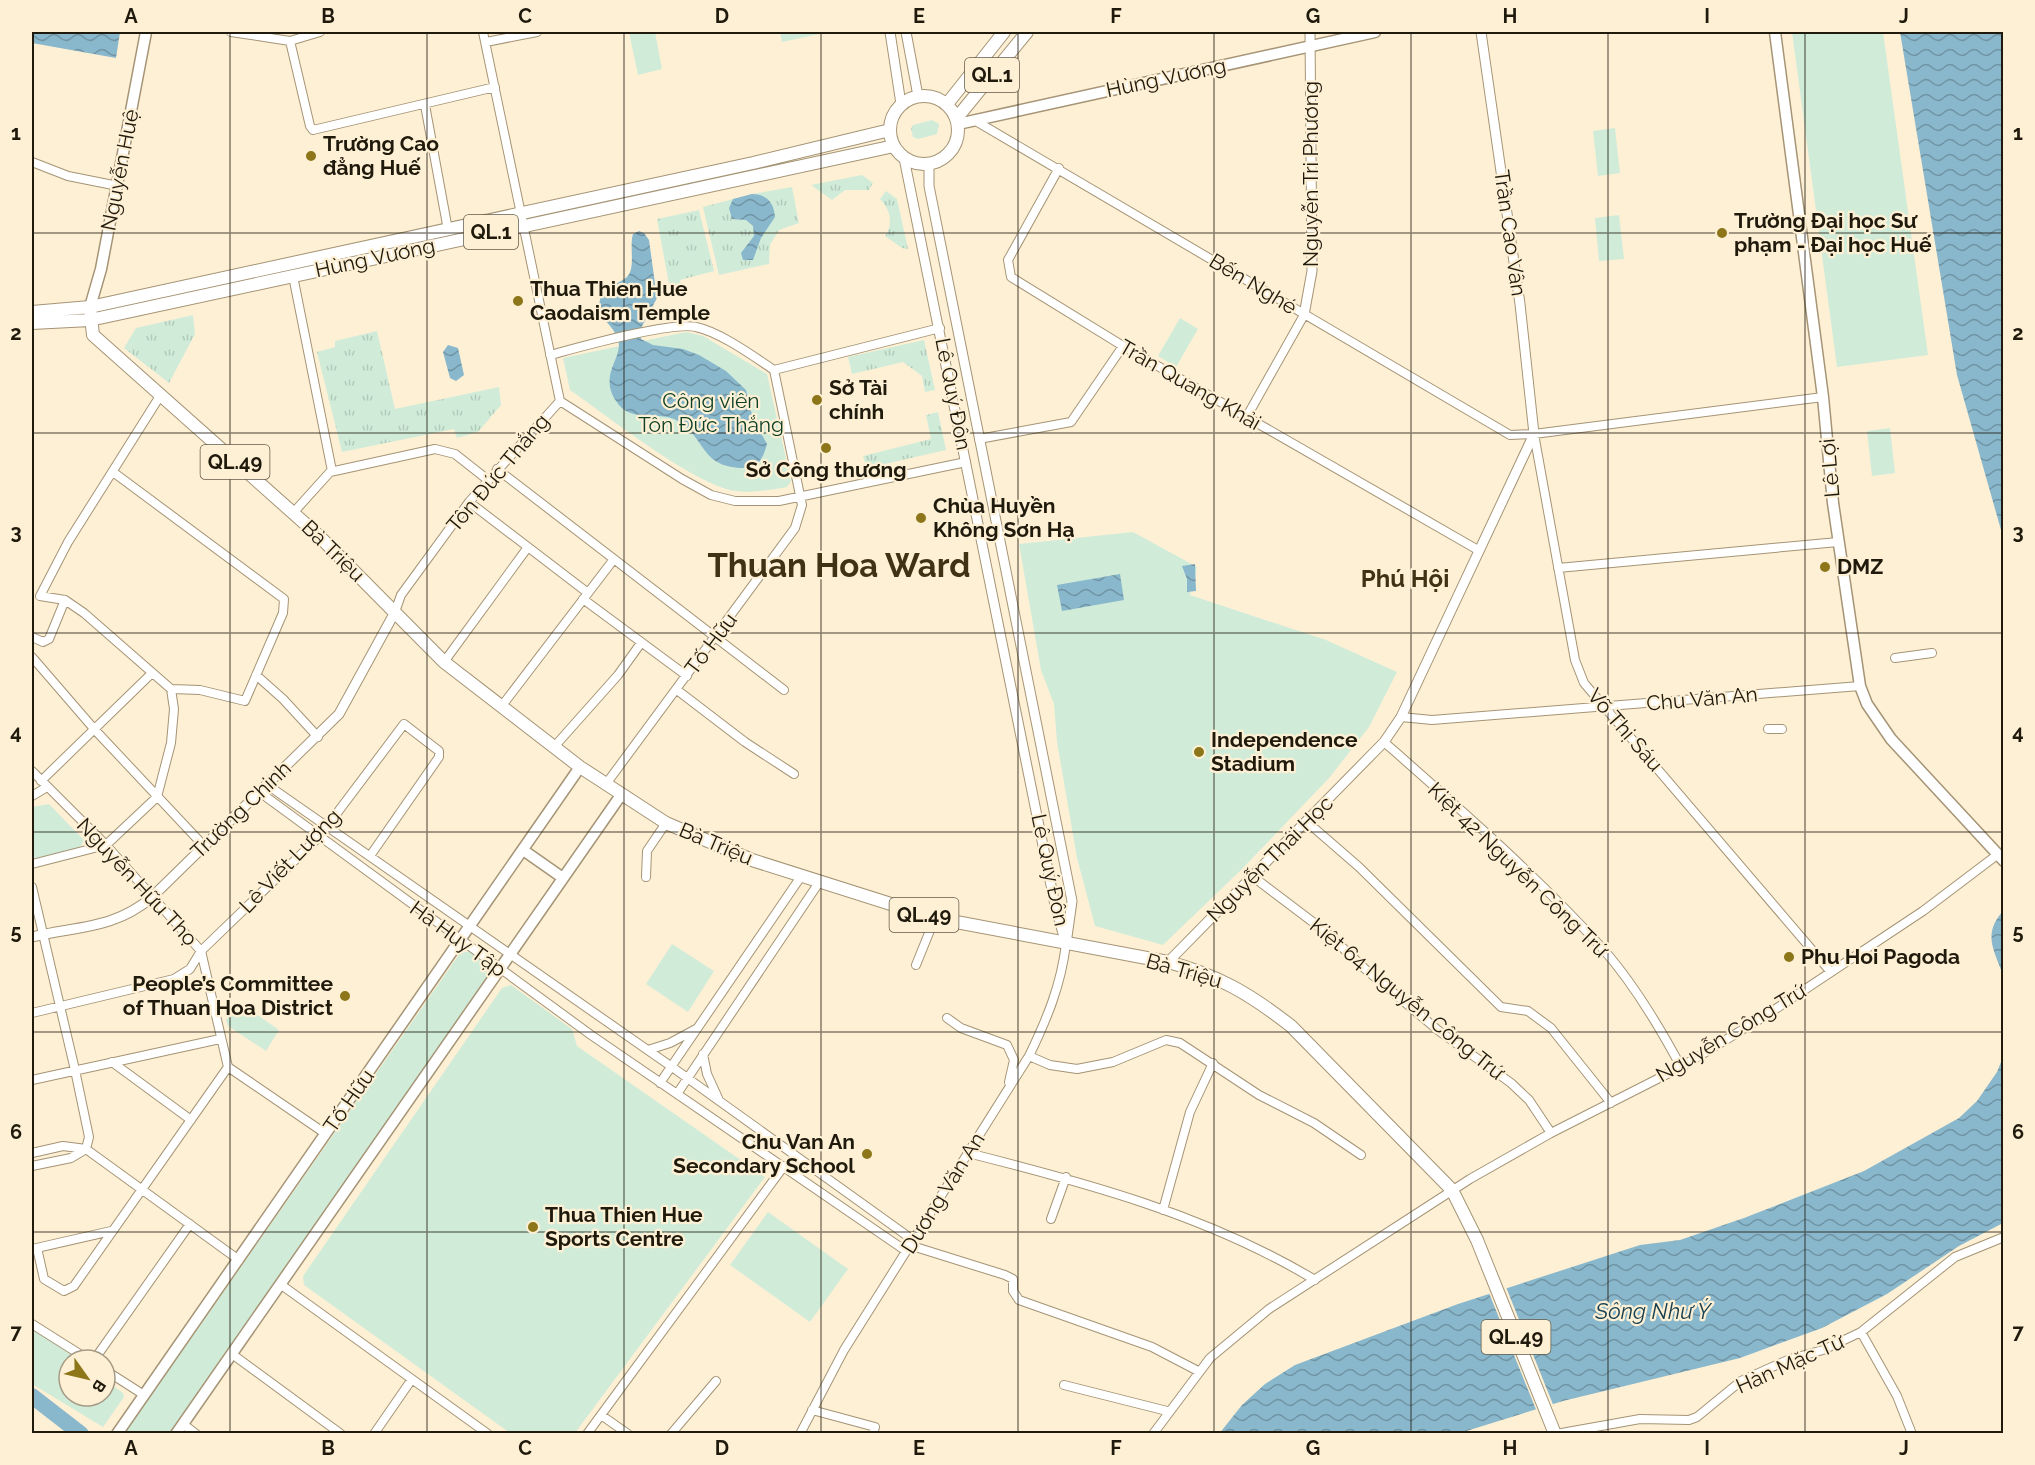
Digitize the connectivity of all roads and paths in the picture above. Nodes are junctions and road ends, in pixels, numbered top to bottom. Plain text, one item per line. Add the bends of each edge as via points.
1 (146, 32) edge
2 (231, 32) edge
3 (320, 32) edge
4 (483, 32) edge
5 (537, 32) edge
6 (890, 32) edge
7 (906, 32) edge
8 (1004, 32) edge
9 (1027, 32) edge
10 (1310, 32) edge
11 (1375, 32) edge
12 (1481, 32) edge
13 (1775, 32) edge
14 (290, 40) junction
15 (486, 42) junction
16 (1310, 46) junction
17 (495, 87) junction
18 (918, 96) junction
19 (901, 104) junction
20 (947, 104) junction
21 (425, 105) junction
22 (974, 120) junction
23 (957, 122) junction
24 (890, 130) junction
25 (894, 146) junction
26 (904, 158) junction
27 (32, 162) edge
28 (929, 164) junction
29 (1059, 168) junction
30 (118, 186) junction
31 (523, 219) junction
32 (448, 230) junction
33 (943, 255) junction
34 (925, 258) junction
35 (293, 276) junction
36 (90, 307) junction
37 (32, 312) edge
38 (1304, 315) junction
39 (90, 320) junction
40 (32, 323) edge
41 (940, 328) junction
42 (1123, 346) junction
43 (550, 354) junction
44 (774, 369) junction
45 (160, 396) junction
46 (1823, 397) junction
47 (560, 401) junction
48 (1246, 418) junction
49 (1534, 434) junction
50 (979, 439) junction
51 (983, 458) junction
52 (966, 462) junction
53 (497, 469) junction
54 (332, 471) junction
55 (113, 472) junction
56 (488, 480) junction
57 (801, 497) junction
58 (469, 502) junction
59 (293, 513) junction
60 (1838, 542) junction
61 (528, 547) junction
62 (1478, 550) junction
63 (614, 559) junction
64 (1558, 568) junction
65 (585, 596) junction
66 (66, 600) junction
67 (395, 612) junction
68 (32, 637) edge
69 (716, 637) junction
70 (641, 643) junction
71 (1932, 653) dead end
72 (32, 657) edge
73 (1895, 658) dead end
74 (444, 662) junction
75 (151, 674) junction
76 (256, 675) junction
77 (687, 676) junction
78 (1860, 686) junction
79 (171, 689) junction
80 (677, 690) junction
81 (784, 690) dead end
82 (501, 706) junction
83 (1604, 708) junction
84 (1034, 712) junction
85 (1017, 715) junction
86 (1401, 717) junction
87 (1767, 729) dead end
88 (1782, 729) dead end
89 (95, 730) junction
90 (318, 737) junction
91 (1384, 742) junction
92 (554, 747) junction
93 (580, 766) junction
94 (32, 771) edge
95 (794, 774) dead end
96 (41, 781) junction
97 (266, 784) junction
98 (606, 784) junction
99 (47, 787) junction
100 (258, 792) junction
101 (621, 795) junction
102 (32, 796) edge
103 (157, 797) junction
104 (1306, 821) junction
105 (666, 823) junction
106 (328, 826) junction
107 (319, 837) junction
108 (106, 845) junction
109 (204, 846) junction
110 (523, 850) junction
111 (370, 856) junction
112 (2000, 858) edge
113 (32, 864) edge
114 (802, 875) junction
115 (1252, 876) junction
116 (646, 877) dead end
117 (563, 878) junction
118 (820, 881) junction
119 (32, 887) edge
120 (152, 897) junction
121 (935, 918) junction
122 (470, 928) junction
123 (44, 934) junction
124 (32, 937) edge
125 (461, 941) junction
126 (1066, 944) junction
127 (201, 951) junction
128 (508, 955) junction
129 (1168, 962) junction
130 (916, 965) dead end
131 (499, 968) junction
132 (1830, 971) junction
133 (61, 1007) junction
134 (32, 1013) edge
135 (947, 1018) dead end
136 (700, 1026) junction
137 (220, 1039) junction
138 (648, 1050) junction
139 (703, 1054) junction
140 (1029, 1056) junction
141 (112, 1062) junction
142 (1213, 1063) junction
143 (228, 1066) junction
144 (1681, 1066) junction
145 (672, 1067) junction
146 (75, 1070) junction
147 (687, 1078) junction
148 (32, 1080) edge
149 (660, 1083) junction
150 (677, 1094) junction
151 (1005, 1095) junction
152 (720, 1102) junction
153 (1611, 1103) junction
154 (191, 1120) junction
155 (759, 1130) junction
156 (1551, 1133) junction
157 (326, 1134) junction
158 (748, 1142) junction
159 (86, 1149) junction
160 (32, 1153) edge
161 (968, 1153) junction
162 (1361, 1155) dead end
163 (32, 1166) edge
164 (784, 1166) junction
165 (1066, 1177) junction
166 (838, 1186) junction
167 (141, 1189) junction
168 (1452, 1190) junction
169 (830, 1198) junction
170 (1163, 1210) junction
171 (1051, 1219) dead end
172 (190, 1224) junction
173 (111, 1231) junction
174 (2004, 1237) edge
175 (909, 1245) junction
176 (34, 1249) edge
177 (239, 1260) junction
178 (1315, 1280) junction
179 (280, 1284) junction
180 (32, 1324) edge
181 (1861, 1332) junction
182 (70, 1348) edge
183 (102, 1348) edge
184 (232, 1354) junction
185 (1198, 1371) junction
186 (117, 1378) edge
187 (412, 1380) junction
188 (716, 1381) dead end
189 (1064, 1385) dead end
190 (144, 1395) junction
191 (812, 1410) junction
192 (1167, 1411) junction
193 (601, 1415) junction
194 (180, 1429) edge
195 (117, 1434) edge
196 (196, 1434) edge
197 (341, 1434) edge
198 (374, 1434) edge
199 (488, 1434) edge
200 (587, 1434) edge
201 (628, 1434) edge
202 (671, 1434) edge
203 (800, 1434) edge
204 (873, 1434) edge
205 (1153, 1434) edge
206 (1555, 1434) edge
207 (1912, 1434) edge

1 - 30 main road, Nguyễn Huệ
2 - 14 street
3 - 14 street
4 - 15 street
5 - 15 street
6 - 19 street
7 - 18 street
8 - 20 main road, QL.1
9 - 23 main road, QL.1
10 - 16 street, Nguyễn Tri Phương
11 - 16 main road, Hùng Vương
12 - 49 street, Trần Cao Vân via 1520,304
13 - 46 main road, Lê Lợi
14 - 21 street via 309,126 314,130
15 - 17 street
16 - 22 main road, Hùng Vương
16 - 38 street, Nguyễn Tri Phương via 1312,271
17 - 21 street
17 - 31 street
18 - 19 main road
18 - 20 main road, QL.1
19 - 24 main road
20 - 23 main road, QL.1
21 - 32 street
22 - 23 main road, Hùng Vương
22 - 29 street, Bến Nghé
23 - 28 main road, QL.1 via 958,133 951,150
24 - 25 main road
24 - 31 main road, Hùng Vương / QL.1
25 - 26 main road
25 - 31 main road, Hùng Vương / QL.1
26 - 28 main road
26 - 34 street, Lê Quý Đôn
27 - 30 street via 68,176
28 - 33 street, Lê Quý Đôn via 929,186
29 - 38 street, Bến Nghé
29 - 42 street, Trần Quang Khải via 1008,260 1011,277
30 - 36 main road, Nguyễn Huệ
31 - 32 main road, Hùng Vương / QL.1
31 - 35 main road, Hùng Vương / QL.1
31 - 43 street
32 - 36 main road, Hùng Vương / QL.1
33 - 34 street
33 - 50 street, Lê Quý Đôn
34 - 41 street, Lê Quý Đôn
35 - 39 main road, Hùng Vương / QL.1
35 - 54 street
36 - 37 main road, Hùng Vương / QL.1
36 - 39 main road, Bà Triệu / QL.49
38 - 48 street
38 - 49 street, Bến Nghé via 1510,435
39 - 40 main road, Hùng Vương / QL.1
39 - 45 main road, Bà Triệu / QL.49 via 93,335
41 - 44 street
41 - 52 street, Lê Quý Đôn
42 - 48 street, Trần Quang Khải
42 - 50 street via 1071,423
43 - 44 street via 686,326 700,328
43 - 47 street
44 - 57 street
45 - 55 street
45 - 59 main road, Bà Triệu / QL.49
46 - 49 street, Bến Nghé
46 - 60 main road, Lê Lợi
47 - 53 street, Tôn Đức Thắng
47 - 57 street, Tôn Đức Thắng via 711,495 763,503
48 - 62 street, Trần Quang Khải
49 - 62 street, Nguyễn Thái Học
49 - 64 street, Võ Thị Sáu
50 - 51 street, Lê Quý Đôn
51 - 52 street
51 - 84 street, Lê Quý Đôn
52 - 57 street, Tôn Đức Thắng
52 - 85 street, Lê Quý Đôn
53 - 56 street, Tôn Đức Thắng
53 - 63 street
54 - 56 street via 443,449
54 - 59 street
55 - 66 street via 68,542 40,596
55 - 76 street via 284,599 283,613
56 - 58 street, Tôn Đức Thắng
57 - 69 street, Tố Hữu via 799,522
58 - 61 street
58 - 67 street, Tôn Đức Thắng via 400,595
59 - 67 main road, Bà Triệu / QL.49
60 - 64 street
60 - 78 main road, Lê Lợi
61 - 65 street
61 - 74 street
62 - 86 street, Nguyễn Thái Học
63 - 65 street
63 - 69 street
64 - 83 street, Võ Thị Sáu via 1575,660 1584,683
65 - 70 street
65 - 82 street
66 - 68 street via 49,639 43,642
66 - 75 street
67 - 74 main road, Bà Triệu / QL.49
67 - 90 street, Trường Chinh via 339,714
69 - 77 street, Tố Hữu
69 - 81 street
70 - 77 street
70 - 92 street
71 - 73 street
72 - 89 street
74 - 82 main road, Bà Triệu / QL.49
75 - 79 street
75 - 89 street
76 - 79 street via 244,701 200,690
76 - 90 street
77 - 80 street, Tố Hữu
78 - 83 street, Chu Văn An
78 - 112 main road, Lê Lợi via 1867,704 1891,739
79 - 103 street via 171,743
80 - 95 street
80 - 98 street, Tố Hữu
82 - 92 main road, Bà Triệu / QL.49
83 - 86 street, Chu Văn An via 1432,720
83 - 132 street, Võ Thị Sáu
84 - 85 street
84 - 126 street, Lê Quý Đôn via 1072,901
85 - 126 street, Lê Quý Đôn
86 - 91 street, Nguyễn Thái Học
87 - 88 street
89 - 96 street
89 - 103 street
90 - 97 street, Trường Chinh
91 - 104 street, Nguyễn Thái Học
91 - 144 street, Kiệt 42 Nguyễn Công Trứ via 1518,864 1604,950 1656,1021
92 - 93 main road, Bà Triệu / QL.49
93 - 98 main road, Bà Triệu / QL.49
93 - 110 main road, Tố Hữu
94 - 96 street, Nguyễn Hữu Thọ
96 - 99 street, Nguyễn Hữu Thọ
97 - 100 street, Trường Chinh
97 - 106 street, Hà Huy Tập
98 - 101 main road, Bà Triệu / QL.49
99 - 102 street
99 - 108 street, Nguyễn Hữu Thọ
100 - 107 street, Hà Huy Tập
100 - 109 street, Trường Chinh
101 - 105 main road, Bà Triệu / QL.49
101 - 117 main road
103 - 108 street
103 - 109 street
104 - 115 street, Nguyễn Thái Học
104 - 153 street via 1359,867 1501,1007 1528,1011 1551,1028
105 - 114 main road, Bà Triệu / QL.49 via 727,851
105 - 116 street via 647,851
106 - 107 street, Lê Viết Lượng
106 - 111 street, Hà Huy Tập
106 - 111 street, Lê Viết Lượng via 404,724 439,751 439,757
107 - 125 street, Hà Huy Tập
107 - 127 street, Lê Viết Lượng
108 - 113 street
108 - 120 street, Nguyễn Hữu Thọ
109 - 120 street, Trường Chinh
110 - 117 main road
110 - 122 main road, Tố Hữu
111 - 122 street, Hà Huy Tập
112 - 132 street, Nguyễn Công Trứ
114 - 118 main road, Bà Triệu / QL.49
114 - 136 street
115 - 129 street, Nguyễn Thái Học
115 - 156 street, Kiệt 64 Nguyễn Công Trứ via 1326,932 1439,1031 1511,1083 1529,1100
117 - 128 main road
118 - 121 main road, Bà Triệu / QL.49
118 - 139 street
119 - 123 street
120 - 123 street, Trường Chinh via 117,920
120 - 127 street, Nguyễn Hữu Thọ
121 - 126 main road, Bà Triệu / QL.49
121 - 130 street
122 - 125 main road, Tố Hữu
122 - 128 street, Hà Huy Tập
123 - 124 street, Trường Chinh
123 - 133 street
125 - 131 street, Hà Huy Tập
125 - 157 main road, Tố Hữu
126 - 129 main road, Bà Triệu / QL.49
126 - 140 street, Dương Văn An via 1059,986
127 - 133 street, Lê Viết Lượng via 190,969 174,979
127 - 137 street, Nguyễn Hữu Thọ
128 - 131 main road
128 - 138 street, Hà Huy Tập
129 - 168 main road, Bà Triệu / QL.49 via 1202,971 1239,988 1291,1026
131 - 149 street, Hà Huy Tập
131 - 179 main road
132 - 144 street, Nguyễn Công Trứ
133 - 134 street, Lê Viết Lượng
133 - 146 street
135 - 151 street via 961,1028 1007,1045 1014,1068
136 - 138 street
136 - 145 street
137 - 141 street
137 - 143 street, Nguyễn Hữu Thọ
138 - 145 street, Hà Huy Tập
139 - 147 street
139 - 152 street, Hà Huy Tập
140 - 142 street via 1050,1065 1077,1069 1113,1062 1166,1040 1193,1049
140 - 151 street, Dương Văn An
141 - 146 street
141 - 154 street
142 - 162 street
142 - 170 street via 1190,1112
143 - 154 street
143 - 157 street
144 - 153 street, Nguyễn Công Trứ
145 - 147 street, Hà Huy Tập
145 - 149 street
146 - 148 street
146 - 159 street via 89,1137
147 - 150 street
147 - 152 street, Hà Huy Tập
149 - 150 street, Hà Huy Tập
150 - 158 street, Hà Huy Tập
151 - 161 street, Dương Văn An
152 - 155 street, Hà Huy Tập
153 - 156 street, Nguyễn Công Trứ
154 - 167 street
155 - 158 street
155 - 166 street, Hà Huy Tập
156 - 168 street, Nguyễn Công Trứ
157 - 177 main road, Tố Hữu
158 - 164 street, Hà Huy Tập
159 - 160 street via 63,1146
159 - 163 street via 71,1158
159 - 167 street
161 - 165 street
161 - 175 street, Dương Văn An
164 - 169 street, Hà Huy Tập
164 - 193 street
165 - 170 street
165 - 171 street
166 - 169 street
166 - 175 street, Hà Huy Tập
167 - 172 street
167 - 173 street
168 - 178 street, Nguyễn Công Trứ
168 - 206 main road, QL.49 via 1477,1240
169 - 175 street, Hà Huy Tập
170 - 178 street via 1239,1240
172 - 177 street
172 - 183 street
173 - 176 street
173 - 176 street via 74,1286 64,1291 44,1280
174 - 181 street, Hàn Mặc Tử via 1955,1257
175 - 185 street via 1005,1275 1012,1279 1019,1300 1152,1347
175 - 191 street, Dương Văn An
177 - 190 main road, Tố Hữu
178 - 185 street, Nguyễn Công Trứ via 1238,1332
179 - 184 main road
179 - 187 street
180 - 182 street
181 - 206 street, Hàn Mặc Tử via 1741,1381 1689,1420 1640,1419
181 - 207 street via 1897,1396
184 - 194 main road
184 - 197 street
185 - 192 street, Nguyễn Công Trứ
186 - 190 street
187 - 198 street
187 - 199 street
188 - 202 street
189 - 192 street
190 - 195 main road, Tố Hữu
191 - 203 street, Dương Văn An
191 - 204 street via 875,1427
192 - 205 street, Nguyễn Công Trứ
193 - 200 street
193 - 201 street
194 - 196 street

